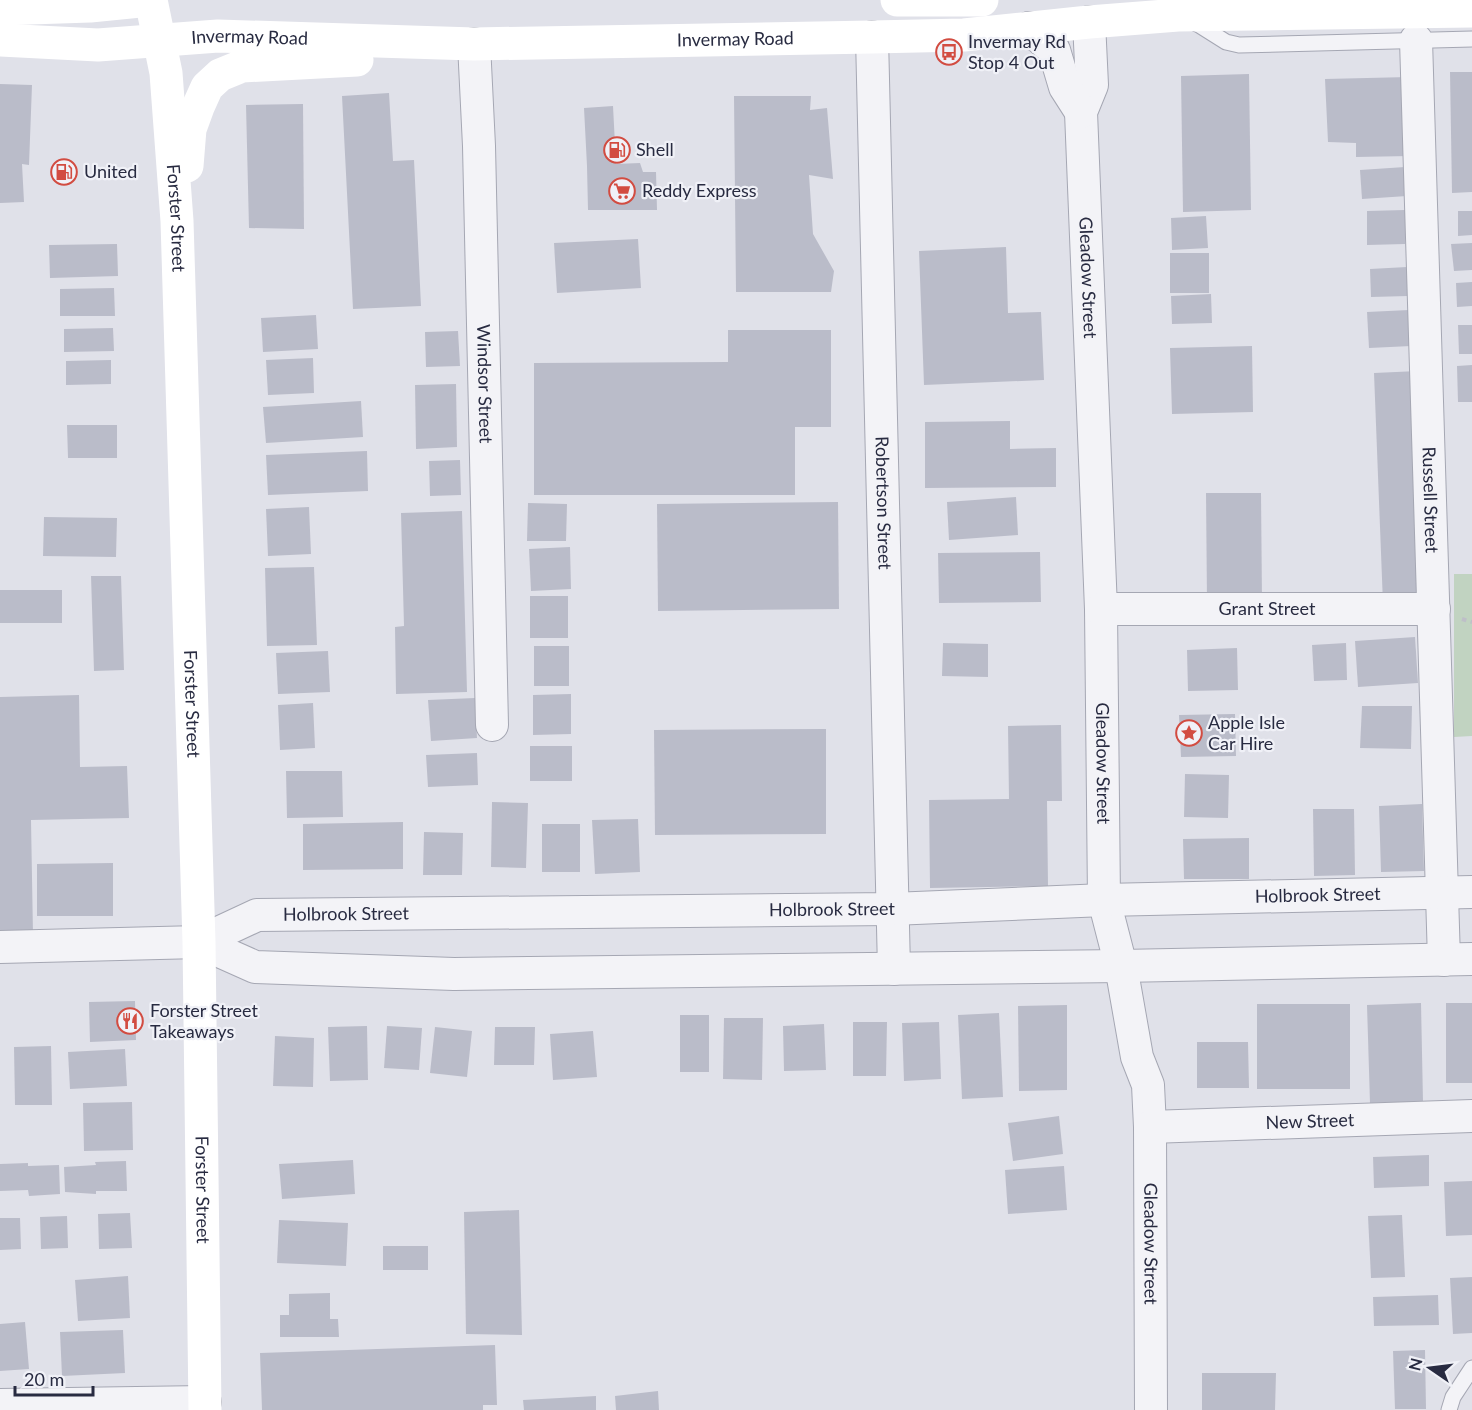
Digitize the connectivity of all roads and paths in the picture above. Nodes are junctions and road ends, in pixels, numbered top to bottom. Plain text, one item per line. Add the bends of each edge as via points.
1 (151, 0) edge
2 (897, 0) edge
3 (982, 0) edge
4 (0, 9) edge
5 (1472, 10) edge
6 (1088, 11) edge
7 (1178, 15) junction
8 (1029, 28) junction
9 (872, 37) junction
10 (1472, 39) edge
11 (0, 40) edge
12 (159, 40) junction
13 (1416, 40) junction
14 (459, 44) junction
15 (1081, 112) junction
16 (178, 268) junction
17 (1101, 609) junction
18 (1434, 609) junction
19 (492, 725) dead end
20 (1457, 892) edge
21 (1104, 900) junction
22 (892, 909) junction
23 (199, 942) junction
24 (0, 947) edge
25 (1458, 959) edge
26 (1121, 966) junction
27 (894, 969) junction
28 (1472, 1116) edge
29 (1150, 1127) junction
30 (1472, 1368) edge
31 (0, 1405) edge
32 (205, 1406) edge
33 (1150, 1410) edge
34 (1449, 1410) edge

1 - 4 main road
1 - 12 main road, Forster Street
2 - 3 main road
5 - 7 main road, Invermay Road
6 - 7 main road, Invermay Road
6 - 8 main road, Invermay Road
6 - 15 street, Gleadow Street via 1092,86
7 - 13 lane via 1226,42 1239,45
8 - 9 main road, Invermay Road via 964,35
8 - 15 street via 1054,50 1065,87
9 - 14 main road, Invermay Road
9 - 22 street, Robertson Street
10 - 13 lane
11 - 12 main road, Invermay Road via 98,45
12 - 14 main road, Invermay Road via 219,36
12 - 16 main road, Forster Street via 166,73
13 - 18 street, Russell Street
14 - 16 main road via 350,61 242,66 220,75 207,87 190,129
14 - 19 street, Windsor Street via 479,146
15 - 17 street, Gleadow Street
16 - 23 main road, Forster Street
17 - 18 street, Grant Street
17 - 21 street, Gleadow Street
18 - 20 street, Russell Street
20 - 21 street, Holbrook Street
20 - 25 street, Russell Street
21 - 22 street, Holbrook Street
21 - 26 street, Gleadow Street
22 - 23 street, Holbrook Street via 257,915
22 - 27 street, Robertson Street
23 - 24 street, Holbrook Street
23 - 27 street, Holbrook Street via 255,967 454,974
23 - 32 main road, Forster Street
25 - 26 street, Holbrook Street
26 - 27 street, Holbrook Street
26 - 29 street, Gleadow Street via 1137,1057 1148,1085
28 - 29 street, New Street
29 - 33 street, Gleadow Street
30 - 34 lane via 1452,1397
31 - 32 street

